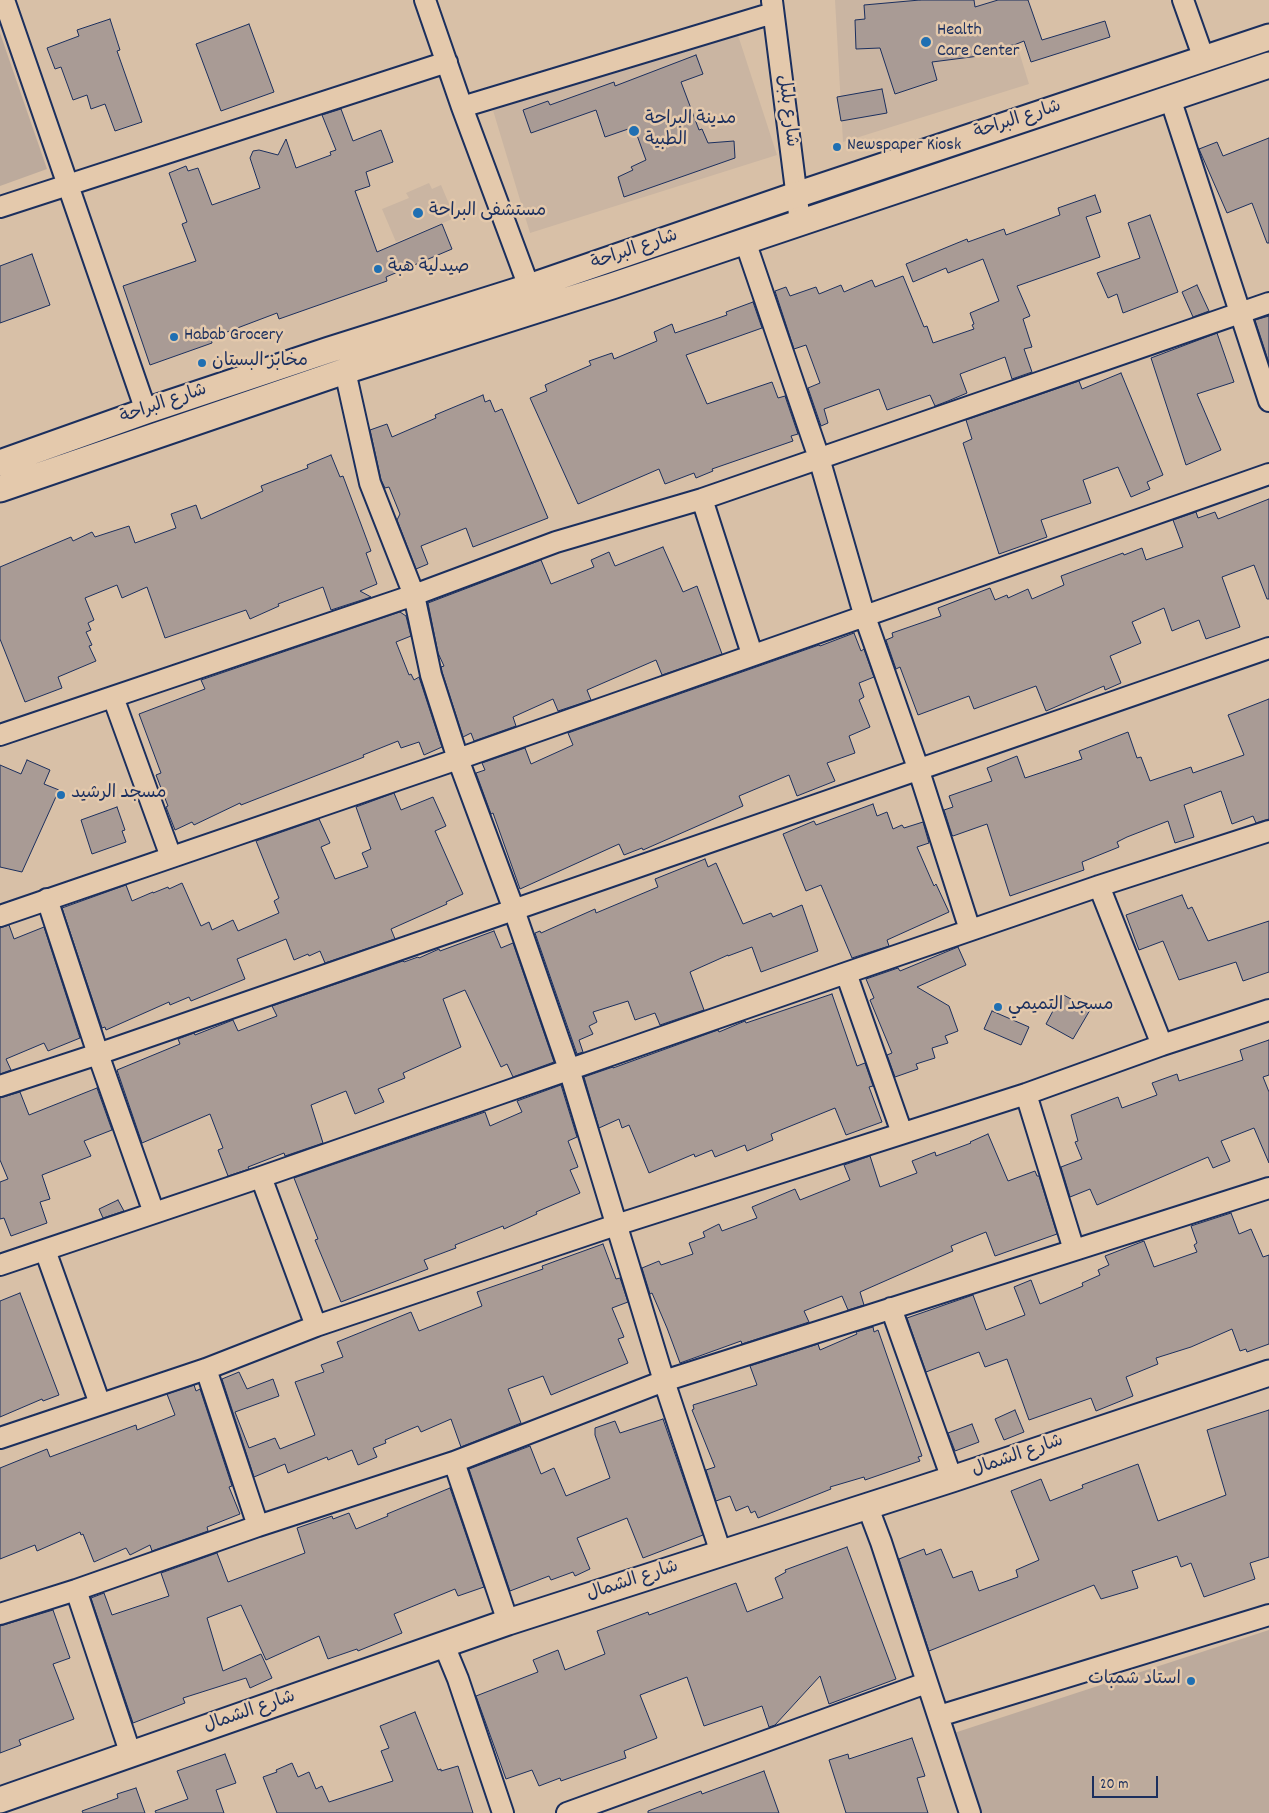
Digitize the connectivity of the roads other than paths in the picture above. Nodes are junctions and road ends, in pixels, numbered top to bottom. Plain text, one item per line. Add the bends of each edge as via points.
1 (4, 0) edge
2 (425, 0) edge
3 (1183, 0) edge
4 (773, 7) edge
5 (1269, 37) edge
6 (1204, 59) junction
7 (447, 62) junction
8 (1269, 65) edge
9 (1170, 98) junction
10 (462, 107) junction
11 (66, 184) junction
12 (796, 195) junction
13 (0, 207) edge
14 (800, 222) junction
15 (745, 242) junction
16 (529, 287) junction
17 (1269, 303) edge
18 (1241, 313) junction
19 (345, 372) junction
20 (1269, 401) edge
21 (146, 411) junction
22 (819, 458) junction
23 (0, 463) edge
24 (1269, 474) edge
25 (0, 490) edge
26 (702, 499) junction
27 (414, 595) junction
28 (864, 614) junction
29 (1269, 648) edge
30 (752, 654) junction
31 (113, 698) junction
32 (0, 735) edge
33 (458, 759) junction
34 (918, 768) junction
35 (1269, 831) edge
36 (171, 857) junction
37 (1099, 886) junction
38 (47, 900) junction
39 (514, 910) junction
40 (0, 916) edge
41 (970, 930) junction
42 (846, 973) junction
43 (1269, 1010) edge
44 (1162, 1045) junction
45 (98, 1054) junction
46 (569, 1069) junction
47 (0, 1086) edge
48 (1026, 1094) junction
49 (902, 1133) junction
50 (261, 1177) junction
51 (1269, 1188) edge
52 (154, 1213) junction
53 (616, 1225) junction
54 (45, 1250) junction
55 (1074, 1250) junction
56 (0, 1265) edge
57 (891, 1308) junction
58 (316, 1326) junction
59 (206, 1370) junction
60 (1269, 1374) edge
61 (664, 1381) junction
62 (100, 1404) junction
63 (0, 1438) edge
64 (454, 1462) junction
65 (952, 1479) junction
66 (867, 1506) junction
67 (258, 1526) junction
68 (721, 1553) junction
69 (76, 1590) junction
70 (0, 1614) edge
71 (1269, 1615) edge
72 (508, 1622) junction
73 (444, 1645) junction
74 (926, 1683) junction
75 (939, 1716) junction
76 (131, 1755) junction
77 (0, 1800) edge
78 (504, 1813) edge
79 (567, 1813) edge
80 (970, 1813) edge

1 - 11 street
2 - 7 street
3 - 6 street
4 - 10 street
4 - 12 street, شارع بلبل
5 - 6 street, شارع البراحة
6 - 12 street, شارع البراحة
7 - 10 street
7 - 11 street
8 - 9 street, شارع البراحة
9 - 14 street, شارع البراحة
9 - 18 street
10 - 16 street
11 - 13 street
11 - 21 street
12 - 14 street, شارع بلبل
12 - 16 street, شارع البراحة
14 - 15 street, شارع البراحة
15 - 19 street, شارع البراحة
15 - 22 street
16 - 21 street, شارع البراحة
17 - 18 street
18 - 20 street
18 - 22 street
19 - 25 street, شارع البراحة
19 - 27 street via 370,483
21 - 23 street, شارع البراحة
22 - 26 street
22 - 28 street
24 - 28 street
26 - 27 street via 556,542
26 - 30 street
27 - 31 street
27 - 33 street via 431,675
28 - 30 street
28 - 34 street
29 - 34 street
30 - 33 street
31 - 32 street
31 - 36 street
33 - 36 street
33 - 39 street
34 - 39 street
34 - 41 street
35 - 37 street
36 - 38 street
37 - 41 street
37 - 44 street
38 - 40 street
38 - 45 street
39 - 45 street
39 - 46 street
41 - 42 street
42 - 46 street
42 - 49 street
43 - 44 street
44 - 48 street
45 - 47 street
45 - 52 street
46 - 50 street
46 - 53 street
48 - 49 street
48 - 55 street
49 - 53 street
50 - 52 street
50 - 58 street
51 - 55 street
52 - 54 street
53 - 58 street
53 - 61 street
54 - 56 street
54 - 62 street
55 - 57 street
57 - 61 street
57 - 65 street
58 - 59 street
59 - 62 street
59 - 67 street
60 - 65 street, شارع الشمال
61 - 64 street
61 - 68 street
62 - 63 street
64 - 67 street
64 - 72 street
65 - 66 street, شارع الشمال
66 - 68 street, شارع الشمال
66 - 74 street
67 - 69 street
68 - 72 street, شارع الشمال
69 - 70 street
69 - 76 street
71 - 75 street
72 - 73 street, شارع الشمال
73 - 76 street, شارع الشمال
73 - 78 street
74 - 75 street
74 - 79 street
75 - 80 street
76 - 77 street, شارع الشمال

